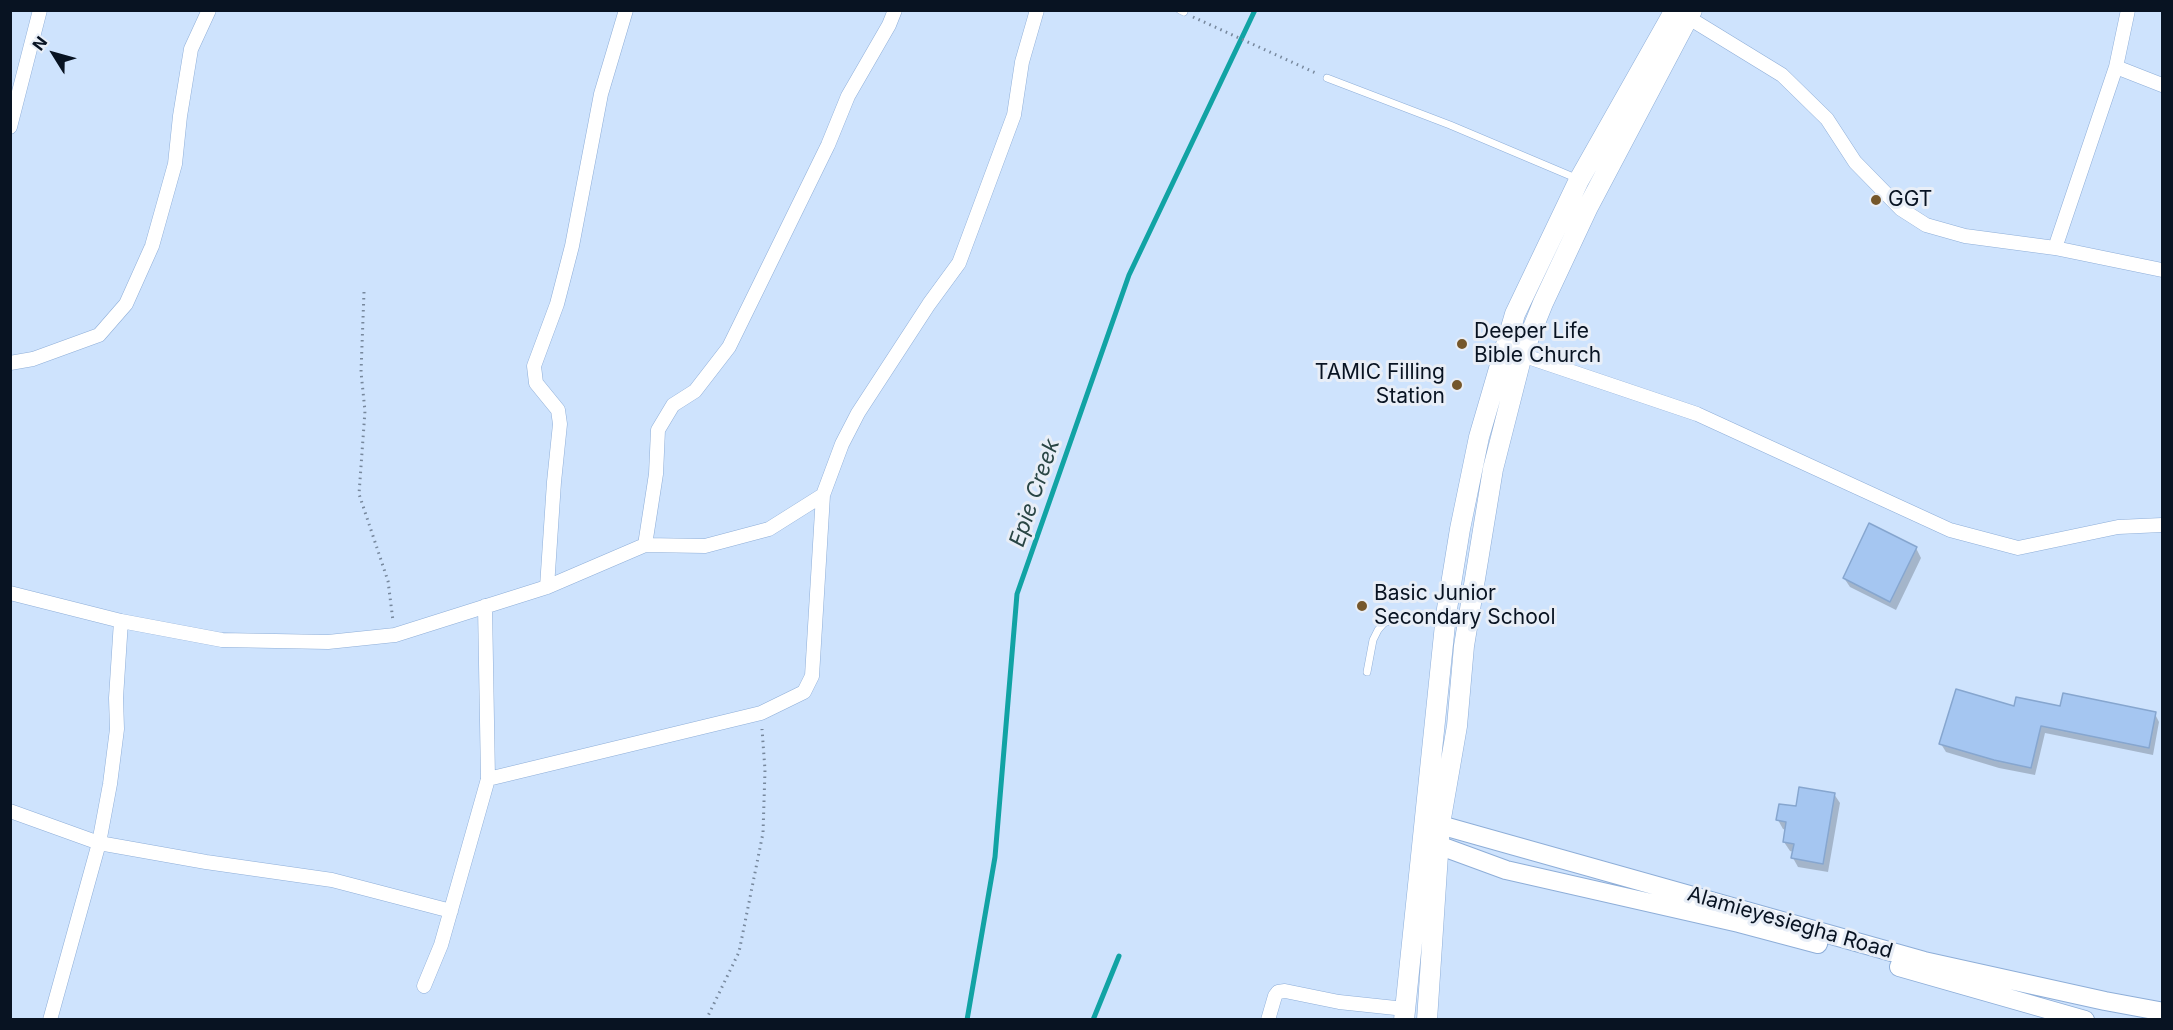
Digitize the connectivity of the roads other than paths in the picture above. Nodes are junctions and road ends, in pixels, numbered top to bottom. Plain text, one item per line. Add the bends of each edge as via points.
1 (40, 10) edge
2 (209, 10) edge
3 (626, 10) edge
4 (895, 10) edge
5 (1037, 10) edge
6 (2128, 10) edge
7 (1685, 13) edge
8 (2116, 67) junction
9 (1327, 78) road end
10 (2163, 85) edge
11 (10, 127) edge
12 (1579, 180) junction
13 (2055, 248) junction
14 (2163, 270) edge
15 (1522, 355) junction
16 (10, 363) edge
17 (823, 495) junction
18 (2163, 525) edge
19 (645, 545) junction
20 (547, 587) junction
21 (10, 593) edge
22 (485, 606) junction
23 (1446, 615) junction
24 (121, 621) junction
25 (1367, 672) dead end
26 (488, 779) junction
27 (10, 811) edge
28 (1432, 833) junction
29 (99, 843) junction
30 (451, 910) junction
31 (424, 986) dead end
32 (2158, 1013) edge
33 (1405, 1014) edge
34 (50, 1020) edge
35 (1268, 1020) edge
36 (1427, 1020) edge
37 (2085, 1020) edge

1 - 11 street
2 - 16 street via 191,49 175,164 152,246 126,304 99,335 33,359
3 - 20 street via 601,94 572,246 534,366 536,383 558,410 560,424
4 - 19 street via 848,96 729,347 695,391 673,405 658,430
5 - 17 street via 1022,62 1014,115 959,263 858,413
6 - 8 street
7 - 12 main road
7 - 13 street via 1782,75 1827,119 1855,162 1910,215 1926,225 1965,236
7 - 15 main road via 1588,207
8 - 10 street
8 - 13 street
9 - 12 lane
12 - 23 main road via 1515,314 1479,437
13 - 14 street
15 - 18 street via 1697,414 1950,530 2018,548 2118,527
15 - 28 main road via 1493,469 1464,646 1457,726
17 - 19 street via 769,529 705,546
17 - 26 street via 812,676 804,692 761,713
19 - 20 street
20 - 22 street
21 - 24 street
22 - 24 street via 395,634 328,642 222,640
22 - 26 street
23 - 25 lane via 1404,615 1384,623 1373,640
23 - 28 main road
24 - 29 street via 117,729
26 - 30 street
27 - 29 street
28 - 32 street, Alamieyesiegha Road via 1924,961
28 - 33 main road
28 - 36 main road
28 - 37 street, Alamieyesiegha Road via 1506,870 1739,923
29 - 30 street via 332,880
29 - 34 street
30 - 31 street
33 - 35 street via 1285,991 1275,996

